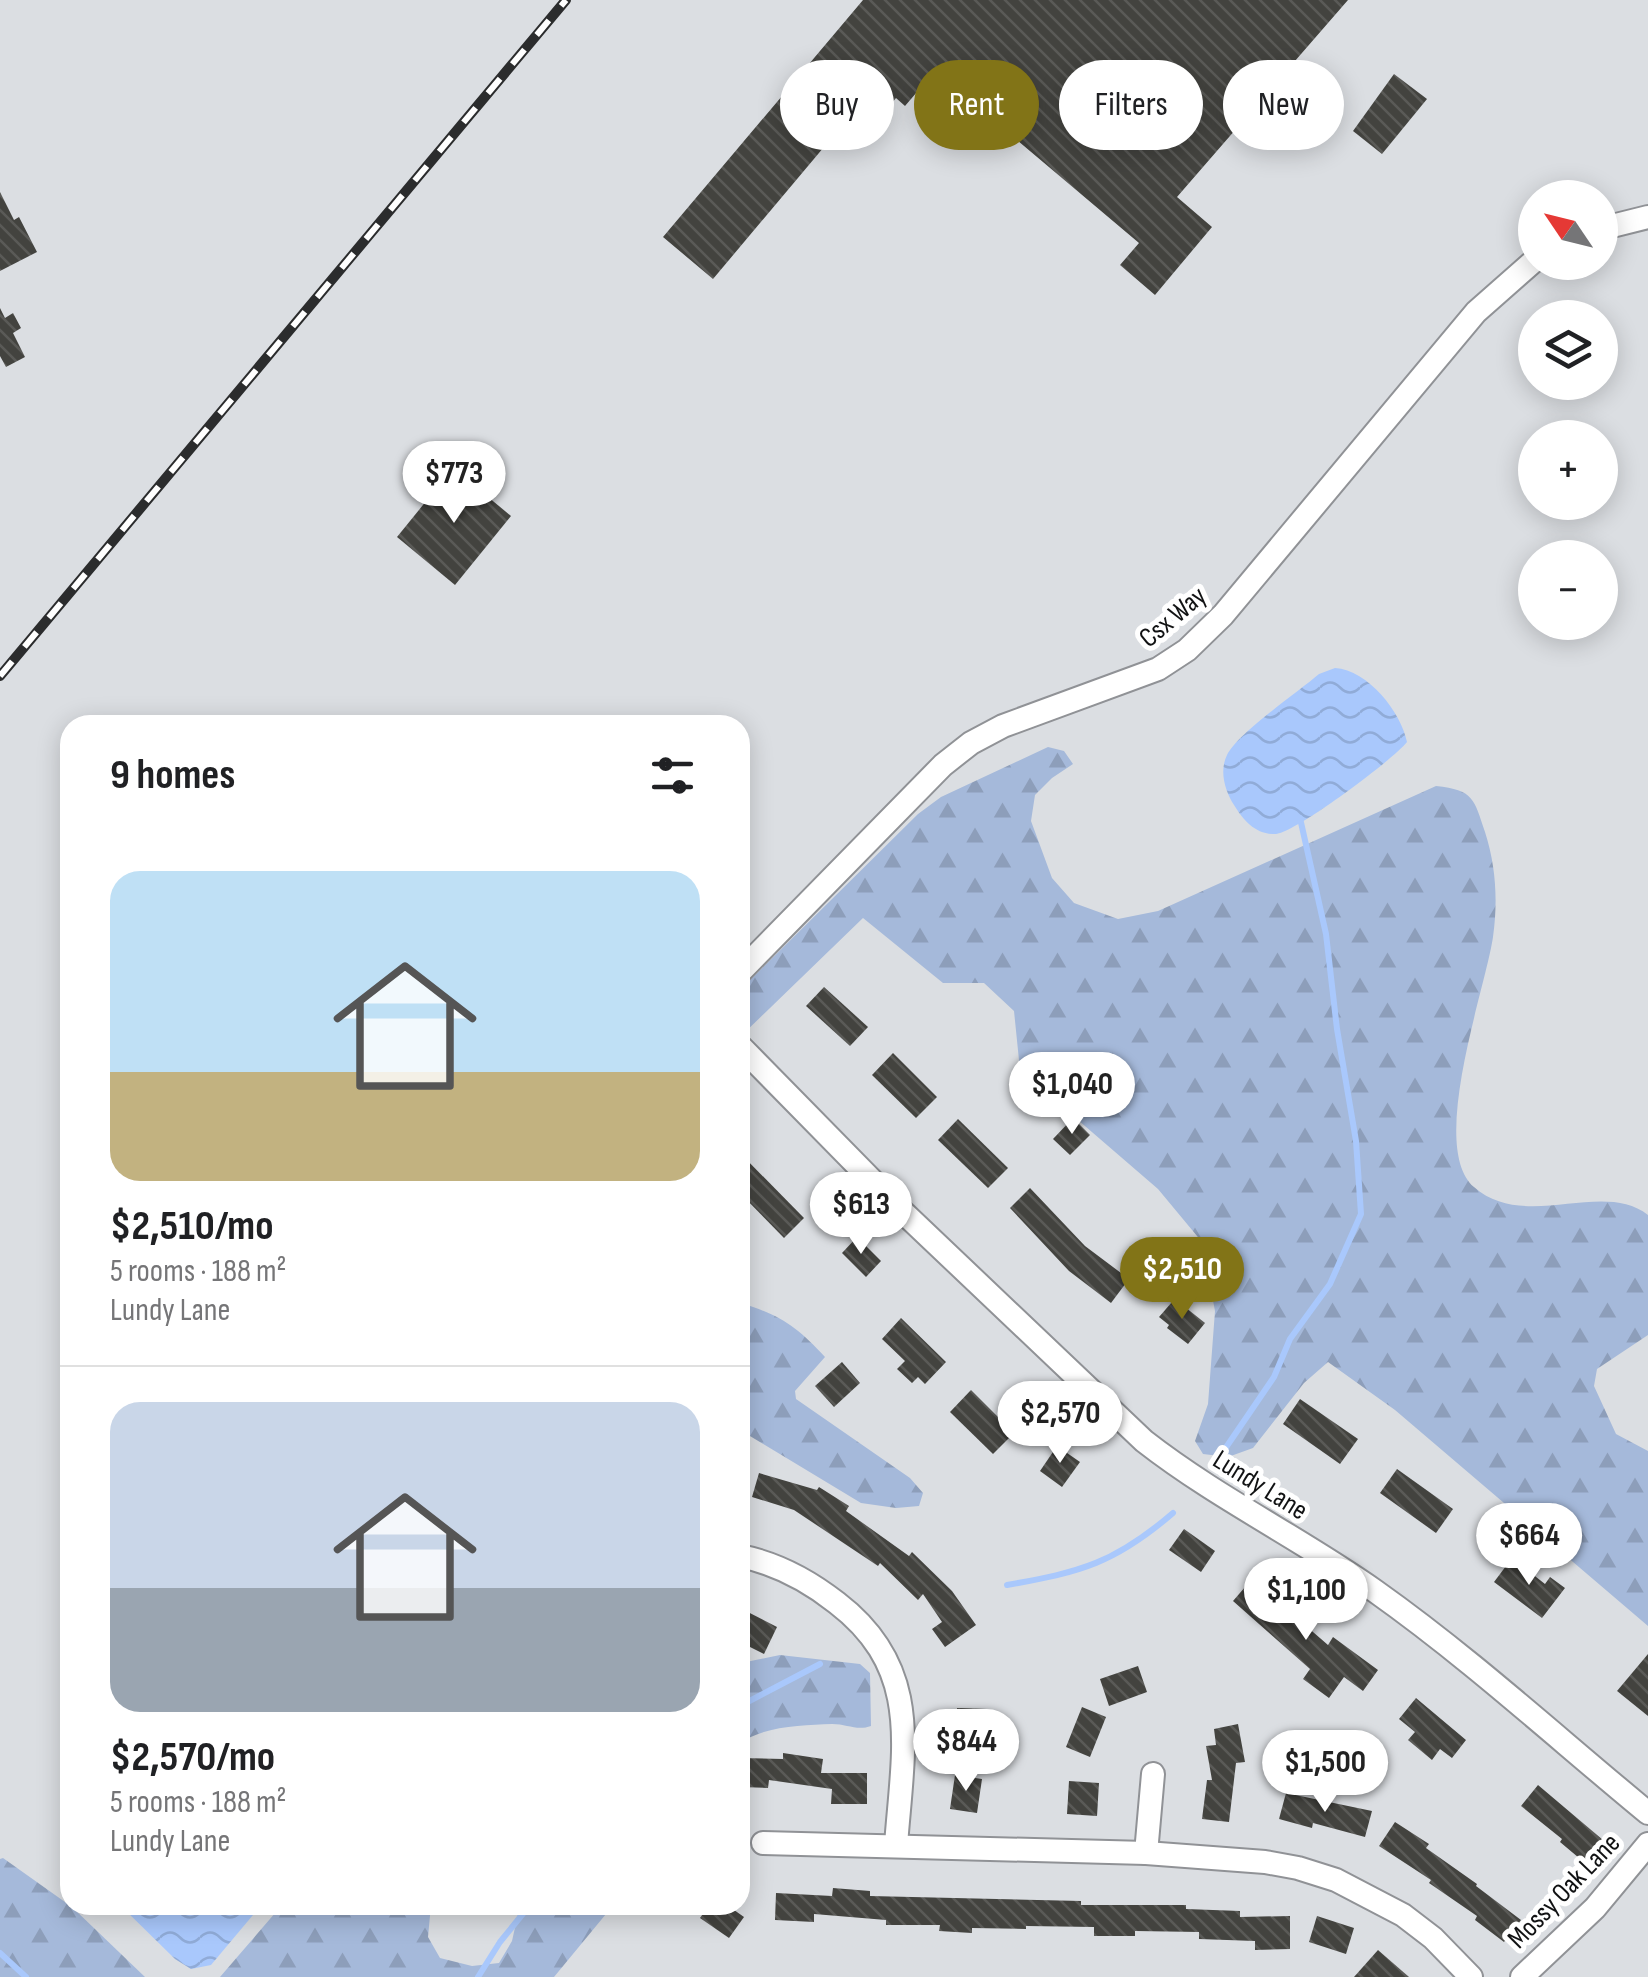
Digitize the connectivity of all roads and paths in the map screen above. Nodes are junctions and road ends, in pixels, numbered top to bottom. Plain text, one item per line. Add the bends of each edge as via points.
1 (1648, 216) edge
2 (1618, 224) edge
3 (1518, 275) edge
4 (750, 962) edge
5 (750, 1055) edge
6 (750, 1558) edge
7 (1153, 1774) dead end
8 (1648, 1813) edge
9 (763, 1843) dead end
10 (1648, 1844) edge
11 (896, 1845) junction
12 (1146, 1854) junction
13 (1471, 1977) edge
14 (1522, 1977) edge

1 - 2 street
3 - 4 street, Csx Way via 1476,312 1187,650 1132,681 1002,726 971,744 942,765
5 - 8 street, Lundy Lane via 1144,1442 1421,1624
6 - 11 street via 828,1596 884,1650 900,1694
7 - 12 street
9 - 11 street
10 - 14 street, Mossy Oak Lane via 1595,1908
11 - 12 street
12 - 13 street via 1264,1862 1336,1880 1403,1915

